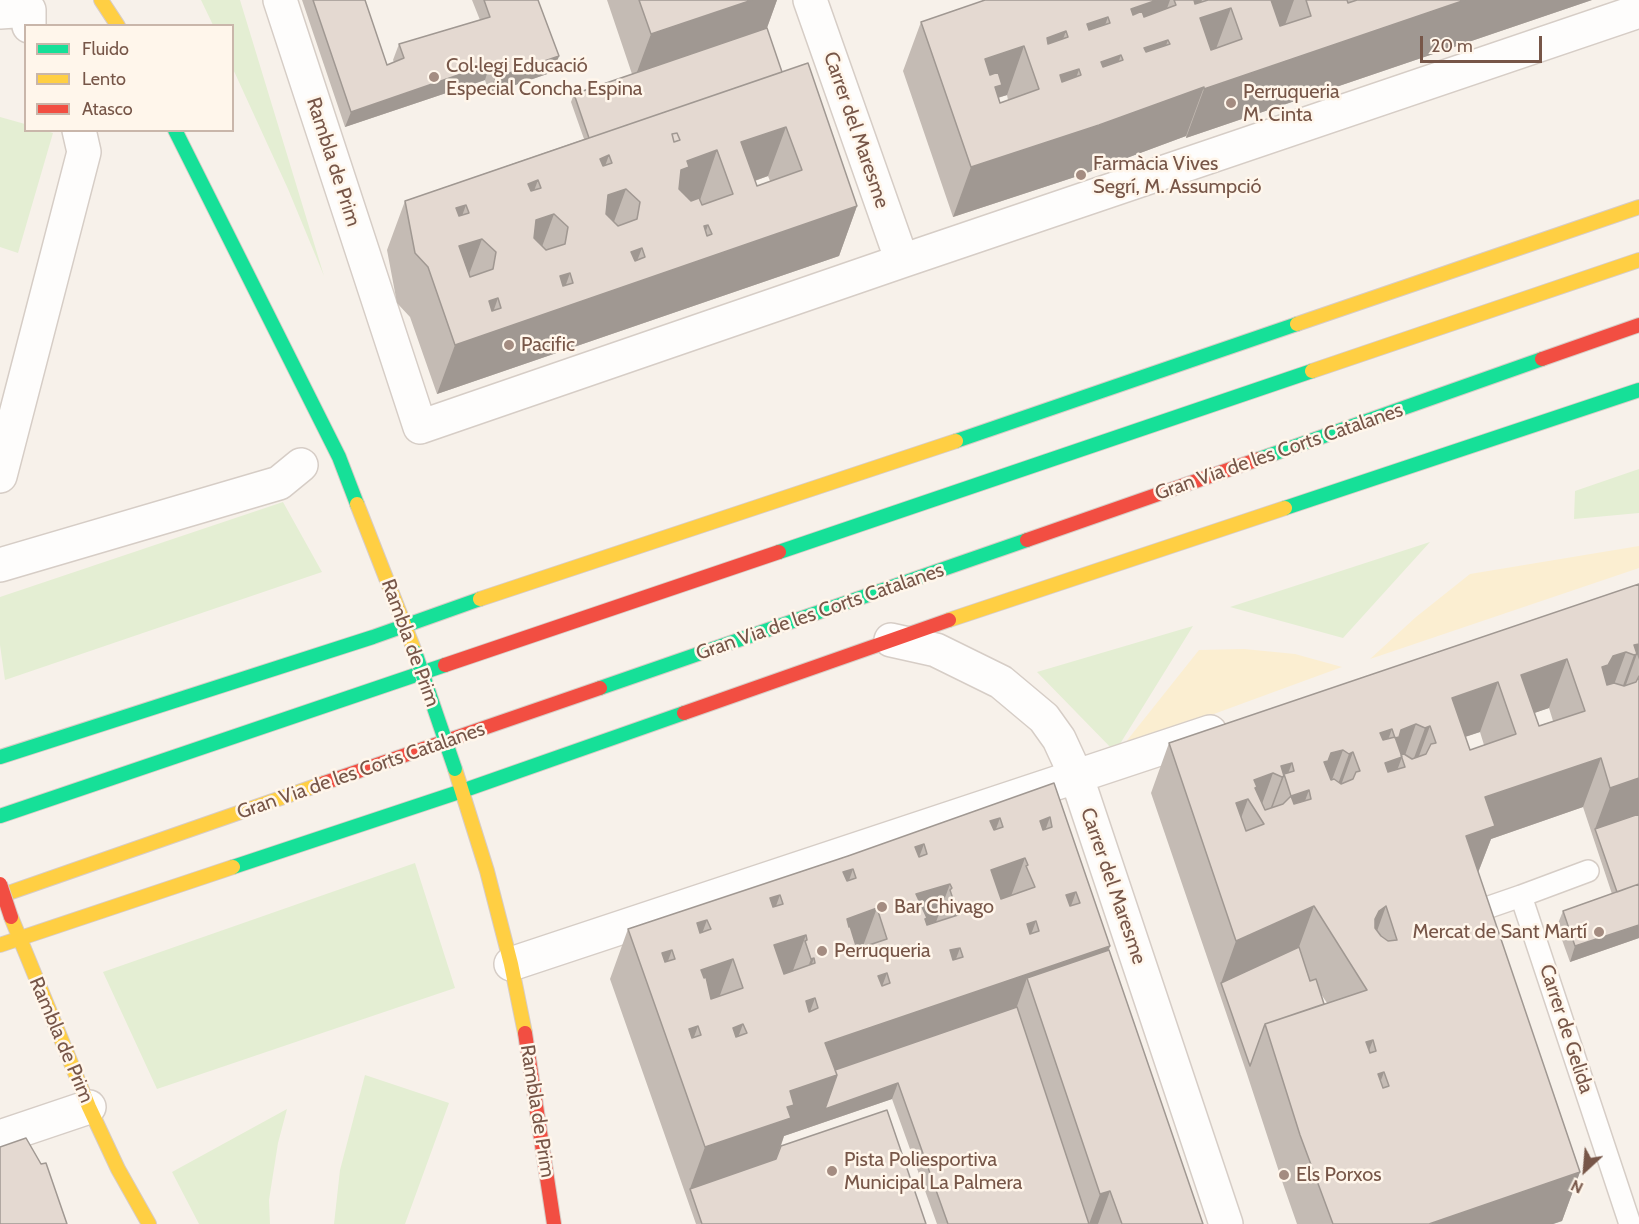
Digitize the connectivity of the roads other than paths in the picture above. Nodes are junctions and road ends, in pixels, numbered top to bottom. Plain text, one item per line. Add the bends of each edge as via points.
1 (101, 0) edge
2 (280, 0) edge
3 (810, 0) edge
4 (1639, 11) edge
5 (0, 12) edge
6 (29, 24) edge
7 (116, 24) edge
8 (79, 132) edge
9 (176, 132) edge
10 (1639, 207) edge
11 (1639, 260) edge
12 (902, 261) junction
13 (1639, 325) edge
14 (1639, 390) edge
15 (301, 465) dead end
16 (0, 476) edge
17 (0, 565) edge
18 (405, 624) junction
19 (891, 640) junction
20 (1236, 723) edge
21 (0, 757) edge
22 (1077, 778) junction
23 (462, 791) junction
24 (0, 816) edge
25 (1588, 871) dead end
26 (0, 884) edge
27 (0, 896) edge
28 (1521, 896) junction
29 (1460, 917) edge
30 (19, 940) junction
31 (0, 945) edge
32 (511, 964) junction
33 (89, 1107) junction
34 (0, 1137) edge
35 (149, 1224) edge
36 (554, 1224) edge
37 (1226, 1224) edge
38 (1630, 1224) edge

1 - 7 main road
2 - 12 street, Rambla de Prim via 420,427
3 - 12 street, Carrer del Maresme
4 - 12 street
5 - 6 street via 29,10
8 - 16 street via 84,152
9 - 18 main road, Rambla de Prim via 339,457
10 - 18 main road via 980,433
11 - 24 main road
13 - 27 main road, Gran Via de les Corts Catalanes
14 - 19 main road
15 - 17 street via 279,483
18 - 21 main road
18 - 23 main road, Rambla de Prim, bridge
19 - 22 street, Carrer del Maresme via 936,650 1001,682 1044,718 1059,739
19 - 23 main road
20 - 22 street
22 - 32 street
22 - 37 street, Carrer del Maresme
23 - 30 main road
23 - 32 main road, Rambla de Prim via 488,871
25 - 28 lane
26 - 30 main road, Rambla de Prim, bridge
28 - 29 lane
28 - 38 lane, Carrer de Gelida
30 - 31 main road
30 - 33 main road, Rambla de Prim
32 - 36 main road, Rambla de Prim via 531,1063
33 - 34 street
33 - 35 main road, Rambla de Prim

